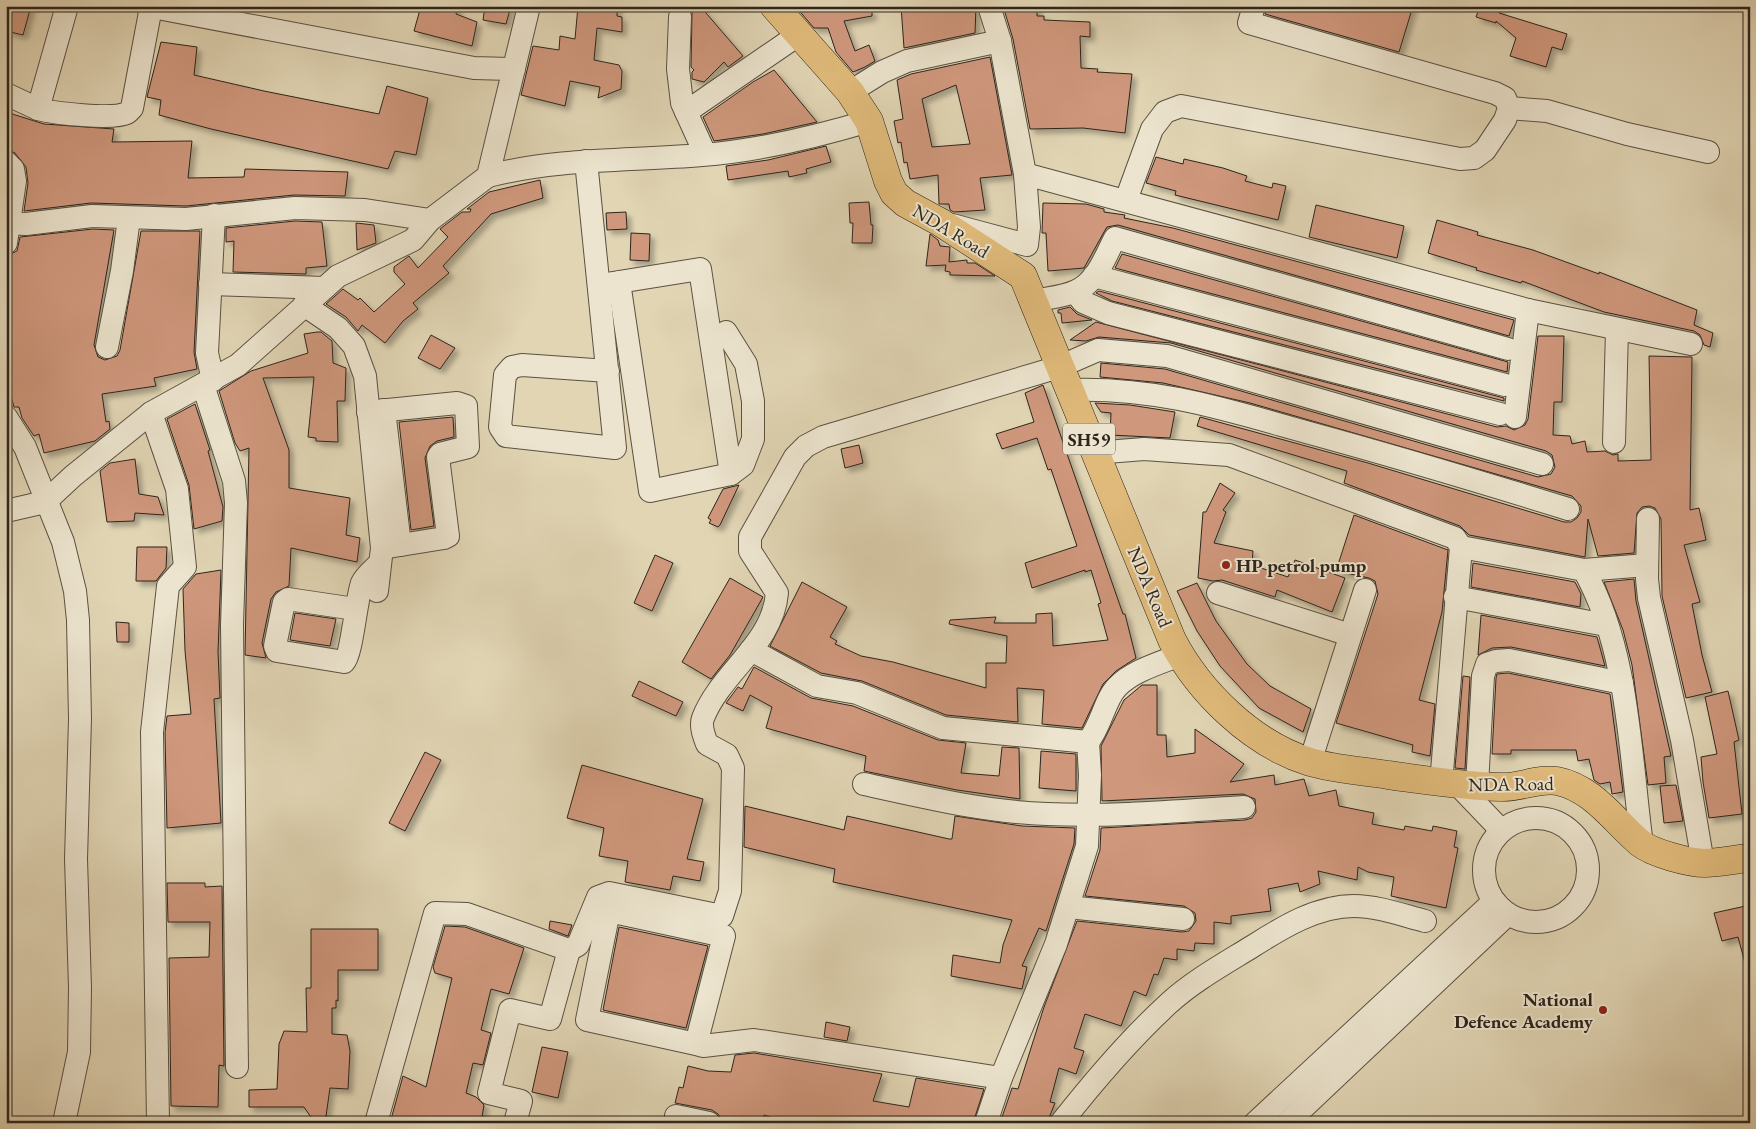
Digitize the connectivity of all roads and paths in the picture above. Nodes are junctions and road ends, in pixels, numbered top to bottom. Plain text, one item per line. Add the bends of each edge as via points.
1 (67, 6) edge
2 (529, 6) edge
3 (774, 6) edge
4 (989, 6) edge
5 (1254, 6) edge
6 (149, 7) edge
7 (680, 17) dead end
8 (798, 35) junction
9 (1000, 41) junction
10 (514, 69) junction
11 (850, 92) junction
12 (6, 94) edge
13 (1509, 108) junction
14 (38, 109) junction
15 (686, 112) junction
16 (869, 121) junction
17 (702, 146) dead end
18 (1708, 152) dead end
19 (586, 161) junction
20 (6, 162) edge
21 (1025, 174) junction
22 (488, 176) junction
23 (1126, 200) junction
24 (214, 215) junction
25 (129, 218) junction
26 (430, 220) junction
27 (940, 222) junction
28 (7, 230) edge
29 (1094, 276) junction
30 (210, 284) junction
31 (610, 284) junction
32 (324, 288) junction
33 (1075, 292) junction
34 (1033, 301) junction
35 (304, 305) junction
36 (1528, 310) junction
37 (1617, 330) junction
38 (726, 332) dead end
39 (1691, 344) dead end
40 (107, 348) dead end
41 (1508, 349) dead end
42 (608, 371) junction
43 (1064, 378) junction
44 (208, 382) junction
45 (1505, 385) dead end
46 (377, 411) junction
47 (151, 414) junction
48 (6, 418) edge
49 (1614, 442) dead end
50 (1094, 453) junction
51 (1542, 464) dead end
52 (731, 474) junction
53 (46, 502) junction
54 (1568, 509) dead end
55 (6, 511) edge
56 (1648, 519) dead end
57 (1460, 547) junction
58 (387, 552) junction
59 (1647, 565) junction
60 (1584, 570) junction
61 (1365, 590) dead end
62 (377, 591) dead end
63 (1218, 593) dead end
64 (1455, 598) junction
65 (355, 609) dead end
66 (1606, 625) junction
67 (1350, 635) junction
68 (751, 650) junction
69 (1180, 655) junction
70 (1622, 684) junction
71 (1088, 742) junction
72 (1310, 762) junction
73 (864, 784) dead end
74 (1458, 784) junction
75 (1244, 807) dead end
76 (1088, 813) junction
77 (1501, 830) junction
78 (1642, 845) junction
79 (1750, 858) edge
80 (1703, 863) junction
81 (1068, 907) junction
82 (1500, 908) junction
83 (1183, 919) dead end
84 (1425, 921) dead end
85 (569, 950) junction
86 (557, 992) junction
87 (591, 1001) junction
88 (696, 1044) junction
89 (237, 1067) dead end
90 (1001, 1078) junction
91 (676, 1116) dead end
92 (64, 1123) edge
93 (158, 1123) edge
94 (376, 1123) edge
95 (516, 1123) edge
96 (709, 1123) edge
97 (986, 1123) edge
98 (1061, 1123) edge
99 (1255, 1123) edge
100 (1287, 1123) edge

1 - 14 street
2 - 10 street
3 - 8 main road, NDA Road / SH59
4 - 9 street
5 - 13 street via 1249,23 1495,93 1505,98
6 - 10 street via 474,68
6 - 14 street via 136,98 127,113 72,114
7 - 15 street via 678,69
8 - 11 main road, NDA Road / SH59
8 - 15 street
9 - 11 street via 908,61 882,72
9 - 21 street
10 - 22 street
11 - 16 main road, NDA Road / SH59
12 - 14 street
13 - 18 street via 1547,111 1627,134
13 - 23 street via 1485,150 1474,158 1460,159 1181,106 1165,112 1152,129
15 - 17 street
16 - 19 street via 820,136 755,149
16 - 27 main road, NDA Road / SH59 via 894,193 905,204
19 - 22 street via 526,167
19 - 31 street
20 - 28 street via 13,169 15,181
21 - 23 street
21 - 27 street via 1029,227 1027,245
22 - 26 street
23 - 36 street
24 - 25 street via 186,219
24 - 26 street via 295,208 365,210
24 - 30 street
25 - 28 street via 92,216
25 - 40 street
26 - 32 street via 413,240 338,276
27 - 34 main road, NDA Road / SH59 via 1023,276
29 - 33 street
29 - 41 street via 1115,238
29 - 45 street
30 - 32 street
30 - 44 street
31 - 42 street
31 - 52 street via 650,491
31 - 52 street via 700,269
32 - 35 street
33 - 34 street
33 - 36 street via 1083,302 1108,313 1508,416
34 - 43 main road, NDA Road / SH59
35 - 44 street via 238,366
35 - 46 street via 338,328 354,346
36 - 37 street
37 - 39 street
37 - 49 street
38 - 52 street via 746,364 753,401 752,439 743,465
42 - 42 street via 615,448 506,436 500,427 505,375 512,367
43 - 50 main road, NDA Road / SH59
43 - 51 street via 1098,350 1166,356
43 - 54 street via 1200,402
43 - 68 street via 823,437 806,446 795,457 750,537 750,551 777,593 772,620
44 - 47 street
44 - 89 street via 234,481 236,503 232,625
46 - 58 street
46 - 58 street via 457,403 466,406 468,447 438,457 448,536
47 - 53 street via 73,476
47 - 93 street via 177,489 185,567 168,586 152,732
48 - 53 street via 24,447
50 - 57 street via 1144,449 1229,455 1455,538
50 - 69 main road, NDA Road / SH59
53 - 55 street
53 - 92 street via 70,564 80,661 76,859 79,1052
56 - 59 street
57 - 60 street
57 - 64 street
58 - 62 street
58 - 65 street via 363,581
59 - 60 street
59 - 80 street via 1649,598 1682,740
60 - 66 street via 1594,588
61 - 67 street
63 - 67 street
64 - 66 street
64 - 74 street via 1446,745
66 - 70 street
67 - 72 street
68 - 71 street via 817,686 857,693 943,728
68 - 85 street via 702,719 707,744 727,755 733,768 730,891 722,916 609,893 598,898 578,945
69 - 71 street via 1136,674 1116,687 1098,730
69 - 72 main road, NDA Road / SH59 via 1230,716 1282,750
70 - 74 street via 1509,660 1487,664
70 - 78 street
71 - 76 street
72 - 74 main road, NDA Road / SH59
73 - 76 street via 995,809 1047,814
74 - 77 street
74 - 78 main road, NDA Road via 1503,787 1556,781 1578,788 1600,804
75 - 76 street
76 - 81 street via 1087,846
77 - 82 street via 1485,857 1483,873 1486,889
77 - 82 street via 1530,818 1548,819 1565,826 1578,838 1586,855 1588,873 1584,891 1574,906 1560,917 1542,923 1524,922
78 - 80 main road, NDA Road via 1660,853
79 - 80 main road, NDA Road
81 - 83 street
81 - 90 street
82 - 99 street
82 - 100 street
84 - 98 street via 1353,906 1315,913 1283,927 1193,983 1168,1004 1101,1073
85 - 86 street
85 - 94 street via 467,914 435,913
86 - 87 street
86 - 95 street via 550,1019 510,1010 489,1093 520,1102
87 - 88 street via 587,1020
87 - 88 street via 610,910 724,936
88 - 90 street via 718,1046 737,1040 754,1040
90 - 97 street
91 - 96 street

